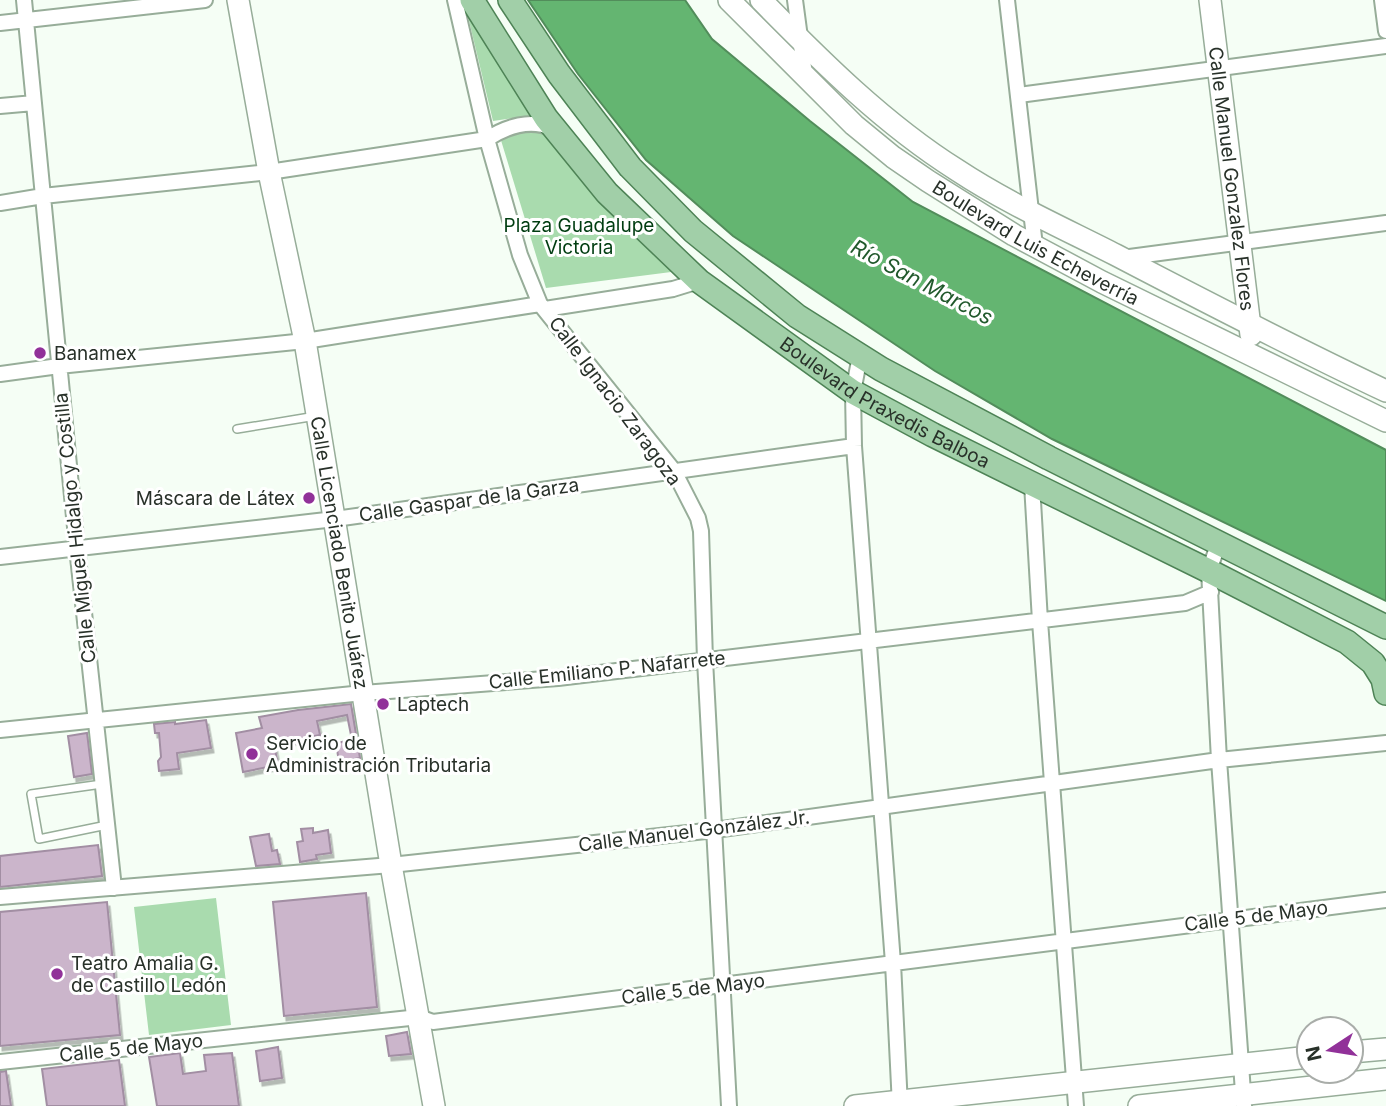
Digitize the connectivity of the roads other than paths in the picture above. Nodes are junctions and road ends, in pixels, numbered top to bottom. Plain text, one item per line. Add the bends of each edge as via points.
1 (24, 0) edge
2 (205, 0) edge
3 (238, 0) edge
4 (455, 0) edge
5 (472, 0) edge
6 (510, 0) edge
7 (729, 0) edge
8 (761, 0) edge
9 (796, 0) edge
10 (1007, 0) edge
11 (1210, 0) edge
12 (1382, 0) edge
13 (26, 20) junction
14 (0, 23) edge
15 (1386, 31) edge
16 (800, 40) junction
17 (1386, 46) edge
18 (1218, 68) junction
19 (805, 75) junction
20 (1019, 95) junction
21 (34, 103) junction
22 (0, 106) edge
23 (558, 131) junction
24 (487, 139) junction
25 (269, 172) junction
26 (43, 196) junction
27 (0, 203) edge
28 (1033, 213) junction
29 (1386, 223) edge
30 (1240, 242) junction
31 (1035, 246) junction
32 (1120, 258) junction
33 (699, 281) junction
34 (543, 306) junction
35 (1250, 326) junction
36 (304, 341) junction
37 (860, 356) junction
38 (1254, 357) junction
39 (59, 366) junction
40 (0, 374) edge
41 (1386, 391) edge
42 (853, 392) junction
43 (317, 416) junction
44 (1386, 421) edge
45 (237, 429) dead end
46 (854, 446) junction
47 (1049, 458) junction
48 (674, 471) junction
49 (1036, 486) junction
50 (335, 519) junction
51 (1219, 542) junction
52 (77, 548) junction
53 (0, 557) edge
54 (1210, 582) junction
55 (1040, 621) junction
56 (1386, 627) edge
57 (868, 641) junction
58 (705, 660) junction
59 (363, 693) junction
60 (1386, 693) edge
61 (95, 722) junction
62 (0, 730) edge
63 (1386, 743) edge
64 (1219, 760) junction
65 (1052, 782) junction
66 (102, 784) junction
67 (881, 808) junction
68 (107, 825) junction
69 (715, 830) junction
70 (391, 865) junction
71 (114, 888) junction
72 (0, 897) edge
73 (1386, 900) edge
74 (1231, 919) junction
75 (1064, 941) junction
76 (892, 963) junction
77 (723, 985) junction
78 (419, 1017) junction
79 (1386, 1049) edge
80 (1365, 1051) edge
81 (1295, 1058) edge
82 (0, 1062) edge
83 (1242, 1064) junction
84 (1386, 1079) edge
85 (1074, 1082) junction
86 (1244, 1100) edge
87 (900, 1104) edge
88 (434, 1106) edge
89 (730, 1106) edge
90 (855, 1106) edge
91 (1076, 1106) edge
92 (1139, 1106) edge

1 - 13 street, Calle Miguel Hidalgo y Costilla
2 - 13 street
3 - 25 main road, Calle Licenciado Benito Juárez
4 - 24 street, Calle Ignacio Zaragoza
5 - 23 main road, Boulevard Praxedis Balboa
6 - 37 main road, Boulevard Praxedis Balboa via 630,167 693,230 797,316
7 - 19 main road, Boulevard Luis Echeverría
8 - 16 main road, Boulevard Luis Echeverría
9 - 16 street
10 - 20 street
11 - 18 main road, Calle Manuel Gonzalez Flores
12 - 15 street
13 - 14 street
13 - 21 street, Calle Miguel Hidalgo y Costilla
16 - 19 street
16 - 28 main road, Boulevard Luis Echeverría via 908,135 957,170
17 - 18 street
18 - 20 street
18 - 30 main road, Calle Manuel Gonzalez Flores
19 - 31 main road, Boulevard Luis Echeverría via 893,157
20 - 28 street
21 - 22 street
21 - 26 street, Calle Miguel Hidalgo y Costilla
23 - 24 street via 537,124 505,128
23 - 33 main road, Boulevard Praxedis Balboa via 607,193
24 - 25 street
24 - 34 street, Calle Ignacio Zaragoza via 520,255
25 - 26 street
25 - 36 main road, Calle Licenciado Benito Juárez
26 - 27 street
26 - 39 street, Calle Miguel Hidalgo y Costilla
28 - 31 street
28 - 32 main road, Boulevard Luis Echeverría
29 - 30 street
30 - 32 street
30 - 35 main road, Calle Manuel Gonzalez Flores
31 - 38 main road, Boulevard Luis Echeverría
32 - 35 main road, Boulevard Luis Echeverría
33 - 34 street via 673,289
33 - 42 main road, Boulevard Praxedis Balboa
34 - 36 street
34 - 48 street, Calle Ignacio Zaragoza
35 - 38 main road, Calle Manuel Gonzalez Flores
35 - 41 main road, Boulevard Luis Echeverría
36 - 39 street
36 - 43 main road, Calle Licenciado Benito Juárez
37 - 42 street
37 - 47 main road, Boulevard Praxedis Balboa
38 - 44 main road, Boulevard Luis Echeverría
39 - 40 street
39 - 52 street, Calle Miguel Hidalgo y Costilla
42 - 46 street
42 - 49 main road, Boulevard Praxedis Balboa
43 - 45 lane
43 - 50 main road, Calle Licenciado Benito Juárez
46 - 48 street, Calle Gaspar de la Garza
46 - 57 street
47 - 49 main road
47 - 51 main road, Boulevard Praxedis Balboa
48 - 50 street, Calle Gaspar de la Garza
48 - 58 street, Calle Ignacio Zaragoza via 701,531
49 - 54 main road, Boulevard Praxedis Balboa
49 - 55 street
50 - 52 street, Calle Gaspar de la Garza
50 - 59 main road, Calle Licenciado Benito Juárez
51 - 54 street
51 - 56 main road, Boulevard Praxedis Balboa
52 - 53 street, Calle Gaspar de la Garza
52 - 61 street, Calle Miguel Hidalgo y Costilla
54 - 55 street, Calle Emiliano P. Nafarrete via 1185,603
54 - 60 main road, Boulevard Praxedis Balboa via 1347,642 1373,663
54 - 64 street
55 - 57 street, Calle Emiliano P. Nafarrete
55 - 65 street
57 - 58 street, Calle Emiliano P. Nafarrete
57 - 67 street
58 - 59 street, Calle Emiliano P. Nafarrete
58 - 69 street, Calle Ignacio Zaragoza
59 - 61 street, Calle Emiliano P. Nafarrete
59 - 70 main road, Calle Licenciado Benito Juárez
61 - 62 street, Calle Emiliano P. Nafarrete
61 - 66 street, Calle Miguel Hidalgo y Costilla
63 - 64 street, Calle Manuel González Jr.
64 - 65 street, Calle Manuel González Jr.
64 - 74 street
65 - 67 street, Calle Manuel González Jr.
65 - 75 street
66 - 68 street, Calle Miguel Hidalgo y Costilla
66 - 68 lane via 31,794 39,839
67 - 69 street, Calle Manuel González Jr.
67 - 76 street
68 - 71 street, Calle Miguel Hidalgo y Costilla
69 - 70 street, Calle Manuel González Jr.
69 - 77 street, Calle Ignacio Zaragoza
70 - 71 street, Calle Manuel González Jr.
70 - 78 main road, Calle Licenciado Benito Juárez
71 - 72 street, Calle Manuel González Jr.
73 - 74 street, Calle 5 de Mayo
74 - 75 street, Calle 5 de Mayo
74 - 83 street
75 - 76 street, Calle 5 de Mayo
75 - 85 street
76 - 77 street, Calle 5 de Mayo
76 - 87 street
77 - 78 street, Calle 5 de Mayo via 433,1022
77 - 89 street, Calle Ignacio Zaragoza
78 - 82 street, Calle 5 de Mayo
78 - 88 main road, Calle Licenciado Benito Juárez
79 - 80 main road
81 - 83 main road
83 - 85 main road
83 - 86 street
84 - 86 main road
85 - 87 main road
85 - 91 street
86 - 92 main road
87 - 90 main road

